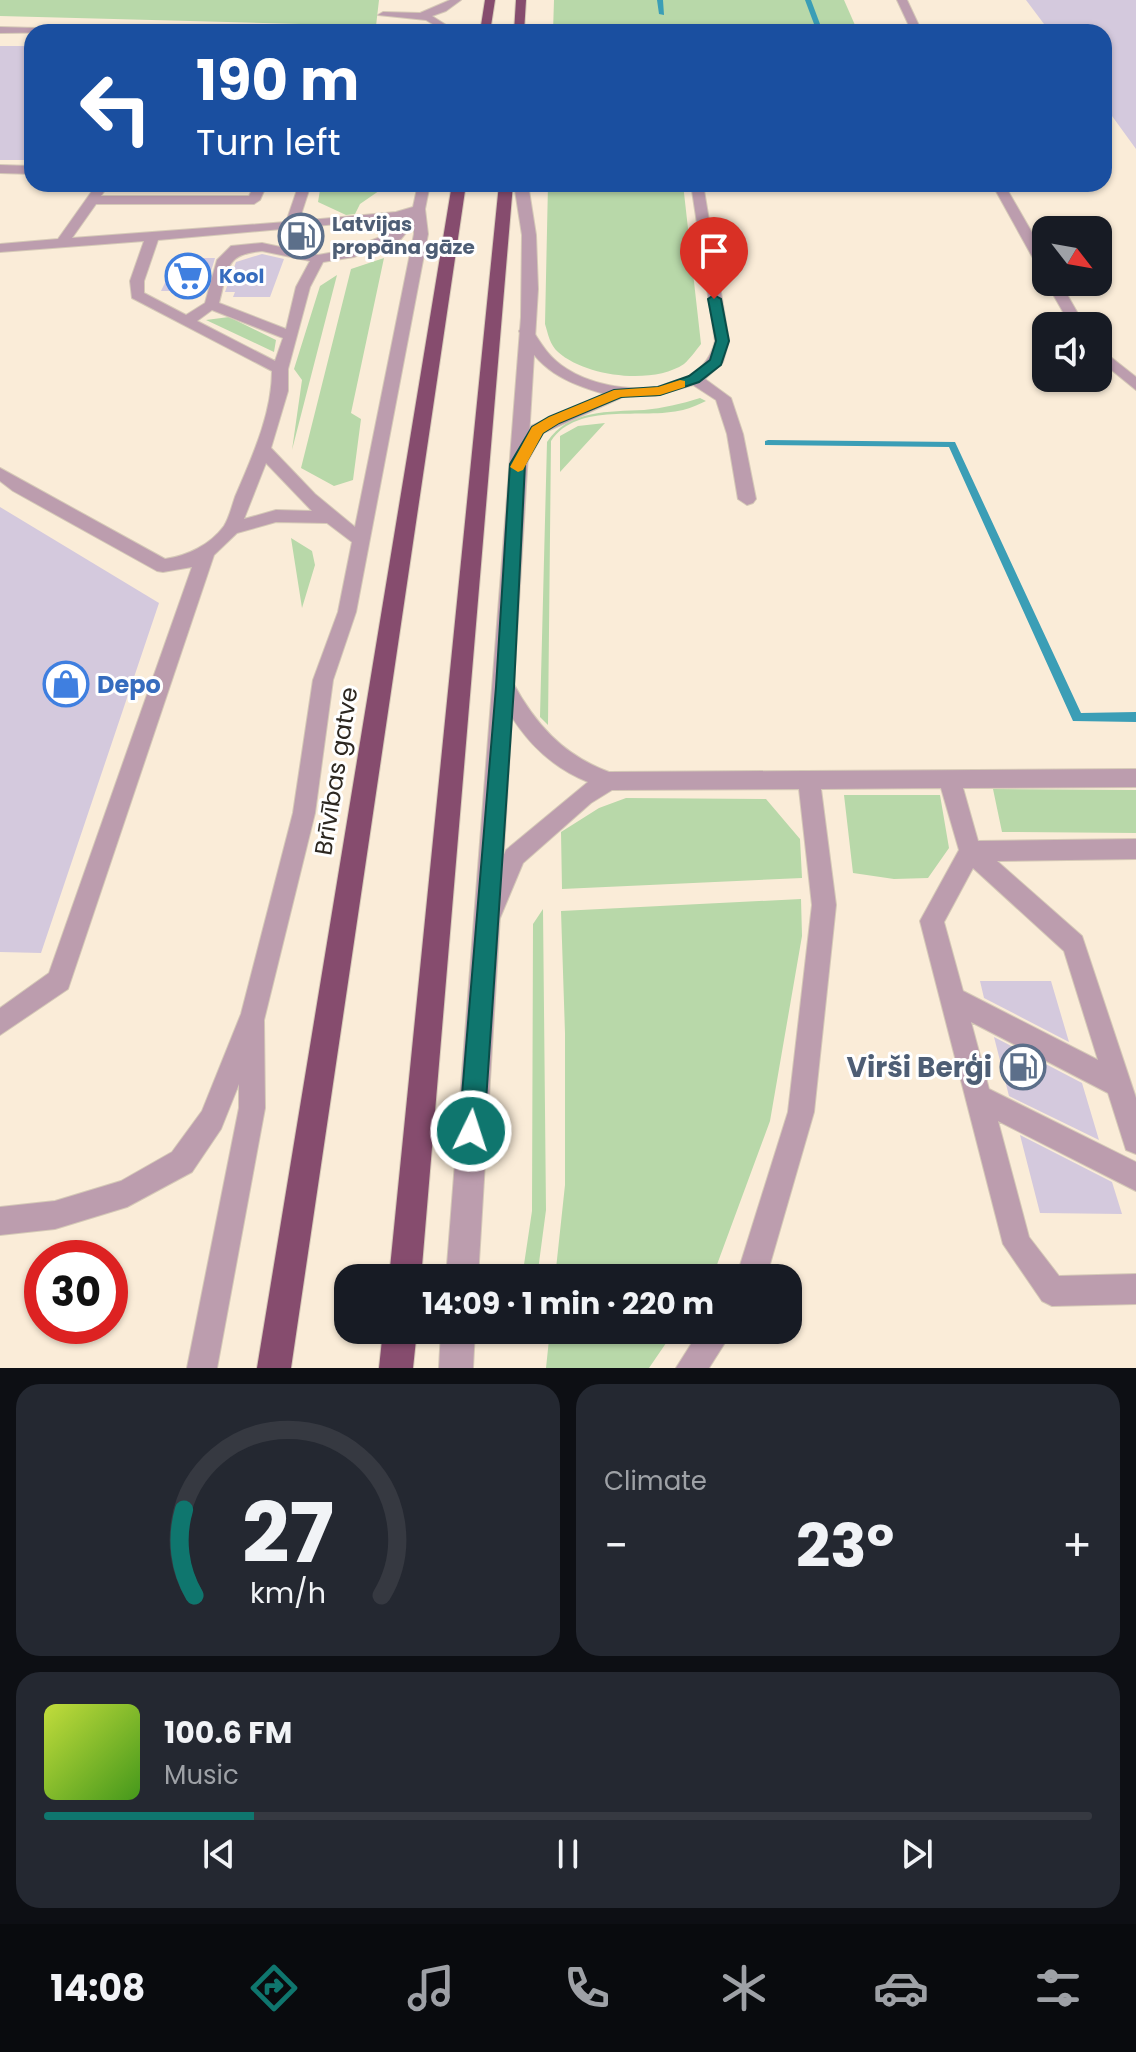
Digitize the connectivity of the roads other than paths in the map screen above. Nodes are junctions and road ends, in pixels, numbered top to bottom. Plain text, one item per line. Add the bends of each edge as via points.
1 (456, 0) edge
2 (464, 0) edge
3 (490, 0) edge
4 (521, 0) edge
5 (902, 0) edge
6 (383, 15) dead end
7 (424, 15) junction
8 (452, 24) edge
9 (456, 24) edge
10 (486, 24) edge
11 (520, 24) edge
12 (913, 24) edge
13 (0, 30) edge
14 (24, 31) edge
15 (0, 169) edge
16 (24, 170) edge
17 (98, 192) edge
18 (258, 192) edge
19 (302, 192) edge
20 (422, 192) edge
21 (458, 192) edge
22 (505, 192) edge
23 (523, 192) edge
24 (698, 192) edge
25 (1003, 192) edge
26 (92, 200) junction
27 (419, 209) junction
28 (291, 225) junction
29 (153, 235) junction
30 (64, 241) junction
31 (1032, 244) edge
32 (0, 248) edge
33 (318, 259) junction
34 (211, 305) junction
35 (187, 321) junction
36 (526, 331) junction
37 (291, 336) junction
38 (1112, 364) edge
39 (280, 369) junction
40 (694, 379) junction
41 (1136, 385) edge
42 (619, 393) junction
43 (263, 449) junction
44 (518, 464) junction
45 (0, 473) edge
46 (747, 499) dead end
47 (329, 517) junction
48 (231, 529) junction
49 (361, 540) junction
50 (206, 552) junction
51 (505, 687) junction
52 (1136, 778) edge
53 (809, 779) junction
54 (609, 781) junction
55 (950, 781) junction
56 (1136, 849) edge
57 (970, 851) junction
58 (485, 926) junction
59 (953, 999) junction
60 (254, 1014) junction
61 (0, 1023) edge
62 (1119, 1085) junction
63 (978, 1097) junction
64 (1136, 1140) edge
65 (1136, 1177) edge
66 (0, 1221) edge
67 (406, 1264) edge
68 (463, 1264) edge
69 (755, 1264) edge
70 (1136, 1289) edge
71 (399, 1344) edge
72 (457, 1344) edge
73 (708, 1344) edge
74 (202, 1368) edge
75 (274, 1368) edge
76 (396, 1368) edge
77 (456, 1368) edge
78 (691, 1368) edge

1 - 7 lane
2 - 9 lane
3 - 10 highway
4 - 11 highway
5 - 12 lane
6 - 7 lane
7 - 8 lane
13 - 14 lane
15 - 16 lane
17 - 26 lane
18 - 26 lane via 254,200
19 - 28 lane
20 - 27 lane
21 - 75 highway, Brīvības gatve
22 - 67 highway
23 - 36 street via 528,209
24 - 40 lane via 722,341 716,362
25 - 31 lane
26 - 30 lane
27 - 28 lane via 398,216
27 - 33 lane via 396,236
27 - 49 lane via 421,234
28 - 29 lane
29 - 30 lane
29 - 35 lane via 137,295
30 - 32 lane
33 - 34 lane via 262,247 236,249 224,260
33 - 37 lane via 303,287
34 - 35 lane
34 - 37 lane
35 - 39 lane
36 - 42 lane via 548,363
36 - 44 street
37 - 39 lane
38 - 41 lane
39 - 43 lane via 280,391
40 - 42 lane via 660,391
40 - 46 lane via 723,398
42 - 44 lane via 537,430
43 - 47 lane
43 - 48 lane
44 - 51 street
45 - 50 lane via 163,566
47 - 48 lane via 276,516
47 - 49 lane
48 - 50 lane
49 - 60 lane via 347,612 323,680 304,813
50 - 61 lane via 59,981
51 - 54 lane via 532,735 561,760
51 - 58 street
52 - 55 lane
53 - 54 lane
53 - 55 lane
53 - 69 lane via 824,905 801,1112
54 - 58 lane via 514,857
55 - 57 lane
56 - 57 lane
57 - 59 lane via 932,921
57 - 62 lane via 1074,944
58 - 68 street
59 - 62 lane
59 - 63 lane
60 - 66 lane via 212,1120 182,1162 127,1193 55,1215
60 - 74 lane via 252,1108
62 - 64 lane
63 - 65 lane
63 - 70 lane via 1017,1244 1052,1291
71 - 76 highway
72 - 77 street
73 - 78 lane

